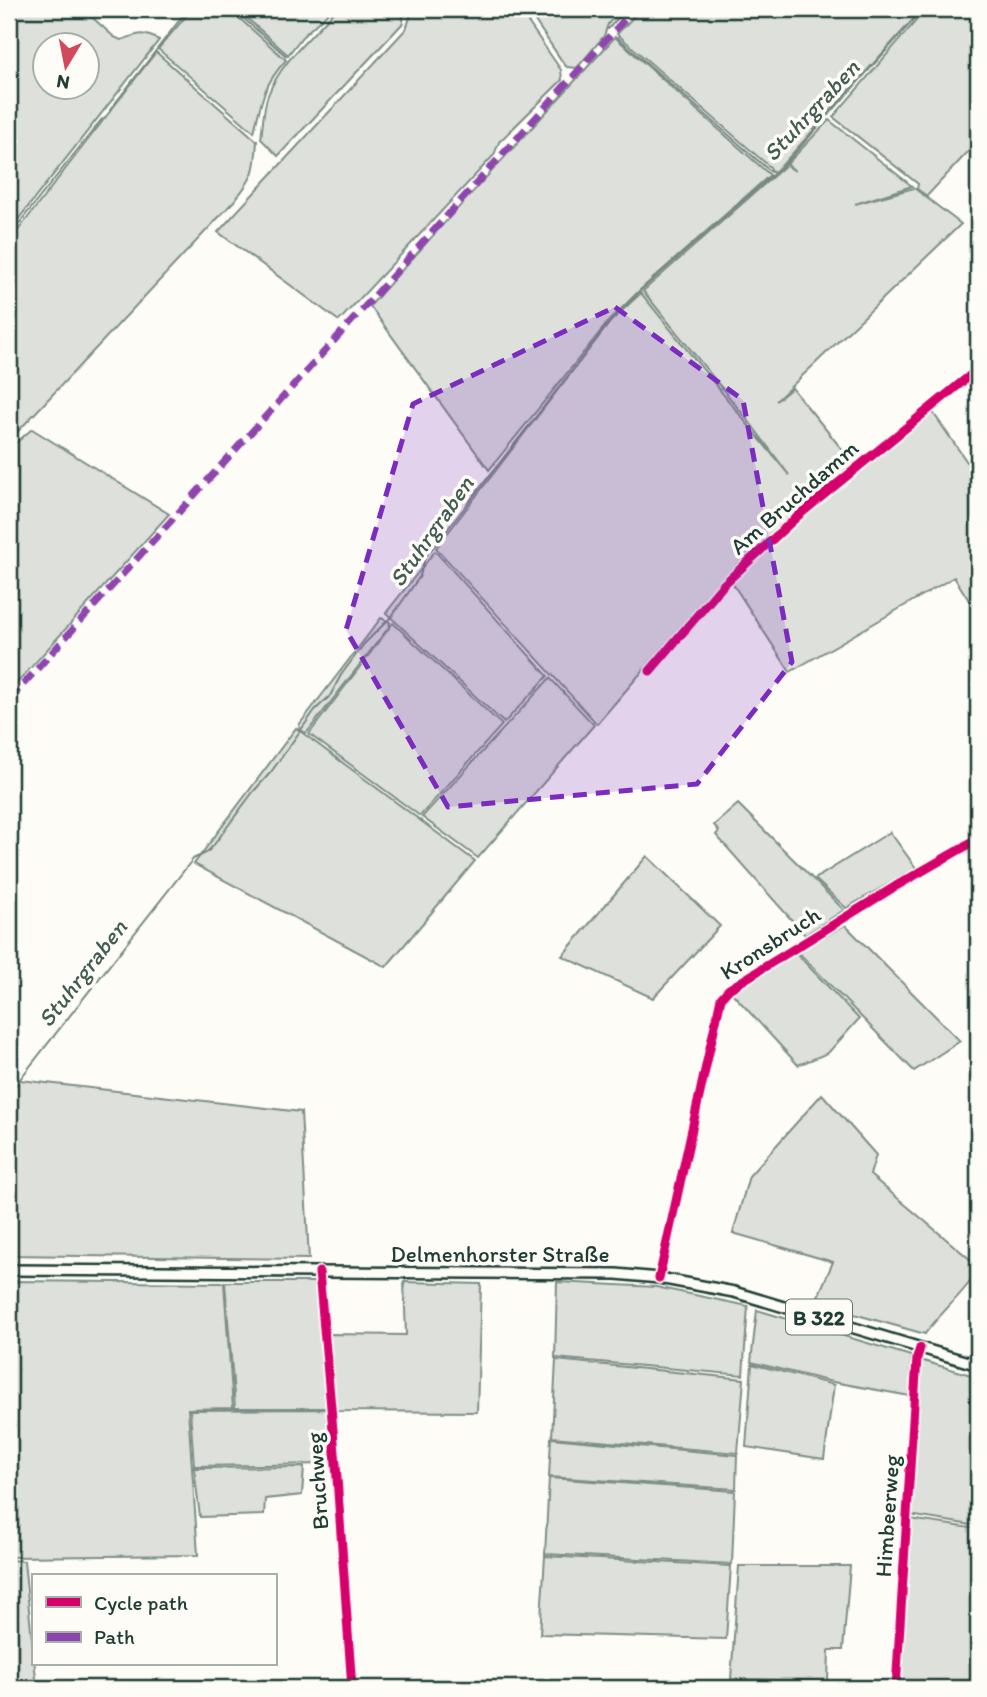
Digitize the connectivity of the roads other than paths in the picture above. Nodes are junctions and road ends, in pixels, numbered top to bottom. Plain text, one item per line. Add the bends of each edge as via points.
1 (978, 369) edge
2 (650, 671) dead end
3 (978, 839) edge
4 (9, 1269) edge
5 (319, 1272) junction
6 (659, 1278) junction
7 (920, 1348) junction
8 (978, 1365) edge
9 (352, 1688) edge
10 (896, 1688) edge

1 - 2 street, Am Bruchdamm via 799,514 724,584
3 - 6 street, Kronsbruch via 729,989 721,999
4 - 5 main road, Delmenhorster Straße / B 322
5 - 6 main road, Delmenhorster Straße / B 322
5 - 9 street, Bruchweg
6 - 7 main road, Delmenhorster Straße / B 322 via 734,1292
7 - 8 main road, Delmenhorster Straße / B 322
7 - 10 street, Himbeerweg

